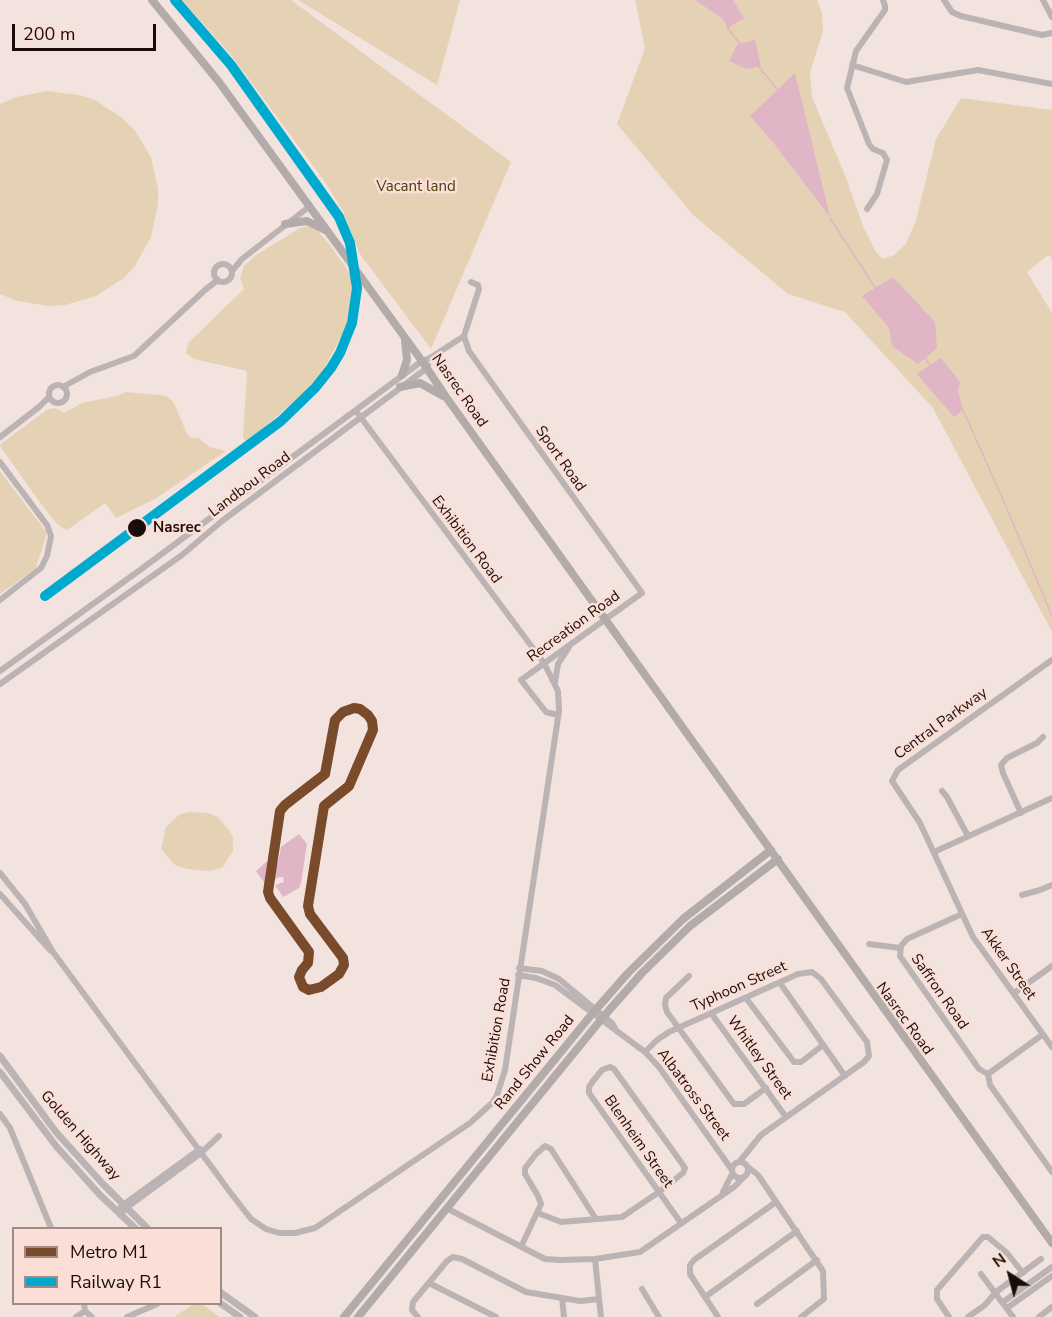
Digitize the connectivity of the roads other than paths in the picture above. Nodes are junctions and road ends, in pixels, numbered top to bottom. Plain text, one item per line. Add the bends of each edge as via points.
1 (152, 0) edge
2 (883, 0) edge
3 (944, 0) edge
4 (1043, 0) edge
5 (1052, 17) edge
6 (1052, 33) edge
7 (852, 65) junction
8 (1052, 84) edge
9 (310, 206) junction
10 (867, 209) dead end
11 (285, 224) junction
12 (328, 231) junction
13 (230, 268) junction
14 (216, 278) junction
15 (471, 282) dead end
16 (464, 336) junction
17 (405, 339) junction
18 (426, 362) junction
19 (402, 375) junction
20 (400, 387) junction
21 (65, 389) junction
22 (446, 398) junction
23 (51, 400) junction
24 (356, 411) junction
25 (361, 417) junction
26 (0, 437) edge
27 (0, 462) edge
28 (230, 504) junction
29 (237, 509) junction
30 (215, 515) junction
31 (222, 521) junction
32 (642, 593) joint
33 (0, 600) edge
34 (606, 619) junction
35 (61, 627) junction
36 (67, 635) junction
37 (573, 642) junction
38 (1052, 660) edge
39 (544, 663) junction
40 (0, 671) edge
41 (555, 683) junction
42 (0, 684) edge
43 (558, 715) junction
44 (1043, 737) dead end
45 (942, 791) dead end
46 (1052, 798) edge
47 (1021, 813) junction
48 (968, 836) junction
49 (769, 851) junction
50 (934, 852) junction
51 (776, 860) junction
52 (0, 873) edge
53 (6, 880) junction
54 (0, 885) edge
55 (1052, 885) edge
56 (13, 889) junction
57 (952, 890) joint
58 (1022, 895) dead end
59 (1, 897) edge
60 (962, 914) junction
61 (869, 944) dead end
62 (900, 948) junction
63 (53, 952) junction
64 (1052, 966) edge
65 (519, 971) junction
66 (689, 976) dead end
67 (780, 983) junction
68 (1014, 993) junction
69 (746, 998) junction
70 (594, 1012) junction
71 (711, 1013) junction
72 (602, 1018) junction
73 (678, 1027) junction
74 (1042, 1035) junction
75 (824, 1046) junction
76 (1052, 1047) edge
77 (645, 1052) junction
78 (0, 1056) edge
79 (0, 1072) edge
80 (988, 1074) junction
81 (845, 1076) junction
82 (766, 1088) junction
83 (0, 1114) edge
84 (786, 1117) junction
85 (219, 1136) dead end
86 (201, 1150) junction
87 (722, 1154) junction
88 (743, 1164) junction
89 (732, 1172) junction
90 (1052, 1172) edge
91 (745, 1177) junction
92 (761, 1181) junction
93 (659, 1192) junction
94 (720, 1195) junction
95 (776, 1202) junction
96 (124, 1207) junction
97 (448, 1209) junction
98 (118, 1213) junction
99 (538, 1213) junction
100 (596, 1219) junction
101 (681, 1223) junction
102 (51, 1227) edge
103 (134, 1227) edge
104 (146, 1227) edge
105 (797, 1231) junction
106 (1052, 1243) edge
107 (520, 1247) junction
108 (1052, 1250) edge
109 (595, 1259) junction
110 (1041, 1259) dead end
111 (818, 1260) junction
112 (1052, 1267) edge
113 (1023, 1273) junction
114 (981, 1275) dead end
115 (1052, 1276) edge
116 (1032, 1281) junction
117 (429, 1282) junction
118 (1036, 1287) junction
119 (642, 1289) dead end
120 (996, 1292) junction
121 (222, 1293) edge
122 (705, 1297) junction
123 (562, 1298) junction
124 (598, 1299) junction
125 (1003, 1302) junction
126 (222, 1304) edge
127 (757, 1304) dead end
128 (156, 1305) edge
129 (84, 1307) edge
130 (1052, 1307) edge
131 (1007, 1308) junction
132 (76, 1317) edge
133 (92, 1317) edge
134 (126, 1317) edge
135 (240, 1317) edge
136 (255, 1317) edge
137 (344, 1317) edge
138 (358, 1317) edge
139 (418, 1317) edge
140 (496, 1317) edge
141 (564, 1317) edge
142 (601, 1317) edge
143 (659, 1317) edge
144 (718, 1317) edge
145 (803, 1317) edge
146 (949, 1317) edge
147 (968, 1317) edge
148 (1013, 1317) edge
149 (1039, 1317) edge

1 - 9 main road, Nasrec Road via 201,58
2 - 7 street via 885,10 861,43
3 - 6 street via 952,12 961,16 1042,35
4 - 5 street
7 - 8 street via 906,82 978,70
7 - 10 street via 849,96 870,146 887,160 877,194
9 - 11 street
9 - 12 main road, Nasrec Road
11 - 12 main road via 307,221
11 - 13 street
12 - 17 main road, Nasrec Road
13 - 14 street via 230,279 224,282
13 - 14 street via 218,265 214,270
14 - 21 street via 134,356 90,372
15 - 16 street via 479,289
16 - 18 street
16 - 32 street, Sport Road via 469,351
17 - 18 main road, Nasrec Road
17 - 19 main road via 407,357
18 - 19 street, Landbou Road
18 - 20 street, Landbou Road
18 - 22 main road, Nasrec Road
19 - 24 street, Landbou Road
20 - 22 main road via 420,383
20 - 25 street, Landbou Road
21 - 23 street via 67,398 62,403
21 - 23 street via 59,385 52,387
22 - 34 main road, Nasrec Road
23 - 26 street
24 - 25 street, Exhibition Road
24 - 28 street, Landbou Road
25 - 29 street, Landbou Road
25 - 39 street, Exhibition Road
27 - 33 street via 51,536 41,568
28 - 29 street
28 - 30 street, Landbou Road
29 - 31 street, Landbou Road
30 - 31 street
30 - 35 street, Landbou Road
31 - 36 street, Landbou Road via 105,611
32 - 34 street, Recreation Road
34 - 37 street, Recreation Road
34 - 49 main road, Nasrec Road
35 - 36 street
35 - 40 street, Landbou Road
36 - 42 street, Landbou Road
37 - 39 street, Recreation Road
37 - 41 street via 558,664
38 - 50 street, Central Parkway via 895,773 893,783 915,814
39 - 41 street, Exhibition Road
39 - 43 street, Recreation Road via 521,680 546,712
41 - 43 street, Exhibition Road
43 - 65 street, Exhibition Road
44 - 47 street via 1001,765
45 - 48 street
46 - 47 street
47 - 48 street
48 - 50 street
49 - 51 main road, Nasrec Road
49 - 70 main road, Rand Show Road via 682,919
50 - 57 street, Central Parkway
51 - 72 main road, Rand Show Road via 690,926
51 - 106 main road, Nasrec Road
51 - 108 main road, Nasrec Road
52 - 53 street
53 - 54 street
53 - 56 street, Exhibition Road
55 - 58 street
56 - 59 street
56 - 63 street, Exhibition Road
57 - 60 street, Akker Street
59 - 63 street, Exhibition Road
60 - 62 street, Saffron Road via 907,939
60 - 68 street, Akker Street via 973,937
61 - 62 street
62 - 80 street, Saffron Road via 900,959 979,1069
63 - 86 street, Exhibition Road
64 - 68 street
65 - 70 street, Albatross Street via 550,973 572,988
65 - 86 street, Exhibition Road via 505,1070 493,1102 470,1123 315,1228 286,1233 260,1226 245,1213
66 - 73 street via 665,1001 667,1012
67 - 69 street, Typhoon Street
67 - 75 street
67 - 81 street, Typhoon Street via 805,972 815,974 865,1039 869,1056
68 - 74 street, Akker Street
69 - 71 street, Typhoon Street
69 - 75 street via 794,1062 801,1062
70 - 72 street, Albatross Street
70 - 137 main road, Rand Show Road
71 - 73 street, Typhoon Street
71 - 82 street, Whitley Street
72 - 77 street, Albatross Street
72 - 97 main road, Rand Show Road
73 - 77 street, Typhoon Street
73 - 82 street via 734,1104 744,1104
74 - 76 street, Akker Street
74 - 80 street
75 - 81 street
77 - 87 street, Albatross Street
78 - 96 street, Golden Highway via 56,1132
79 - 98 street, Golden Highway via 56,1146
80 - 90 street, Saffron Road via 990,1085
81 - 84 street, Typhoon Street
82 - 84 street, Whitley Street
83 - 102 street via 16,1142
84 - 88 street, Typhoon Street via 761,1135
85 - 86 street
86 - 96 street
87 - 88 street, Albatross Street
87 - 89 street, Albatross Street
88 - 89 street
88 - 91 street
88 - 92 street, Albatross Street via 754,1170
89 - 91 street via 737,1178
89 - 94 street
91 - 92 street
91 - 94 street
92 - 95 street, Albatross Street
93 - 93 street, Blenheim Street via 589,1093 590,1084 608,1067 614,1069 684,1171
93 - 100 street via 624,1216
93 - 101 street, Blenheim Street
94 - 101 street
95 - 105 street, Albatross Street
95 - 122 street via 691,1264 690,1274
96 - 98 street
96 - 104 street, Golden Highway
97 - 107 street
97 - 138 main road, Rand Show Road
98 - 103 street, Golden Highway
99 - 100 street via 561,1222
99 - 100 street via 540,1200 524,1171 536,1154 548,1146
99 - 107 street
101 - 109 street via 638,1253
105 - 111 street, Albatross Street
105 - 122 street
107 - 109 street via 548,1260
109 - 124 street
110 - 113 street
111 - 127 street
111 - 145 street via 825,1298
112 - 116 street
113 - 120 street
113 - 146 street via 1007,1252 987,1236 982,1237 938,1290 938,1299
114 - 120 street
115 - 118 street
116 - 118 street
116 - 125 street
117 - 123 street via 455,1257 522,1290
117 - 139 street via 412,1304
117 - 140 street
118 - 131 street
119 - 143 street
120 - 125 street
120 - 147 street
121 - 136 street
122 - 144 street
123 - 124 street
123 - 141 street
124 - 142 street
125 - 131 street
126 - 135 street
128 - 134 street
129 - 132 street
129 - 133 street
130 - 149 street
131 - 148 street

